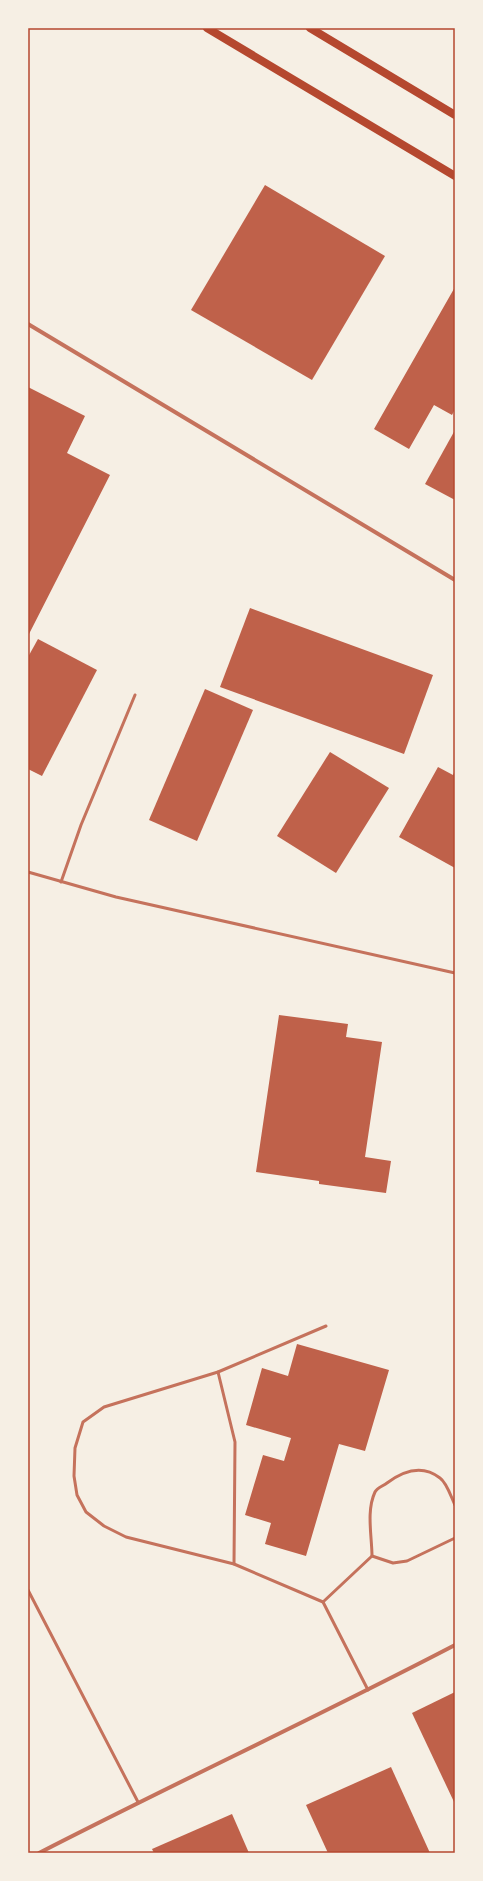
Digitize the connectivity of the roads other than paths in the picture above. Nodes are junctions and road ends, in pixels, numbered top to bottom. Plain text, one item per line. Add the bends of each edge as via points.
1 (207, 28) edge
2 (310, 28) edge
3 (455, 115) edge
4 (455, 176) edge
5 (28, 324) edge
6 (455, 580) edge
7 (135, 695) dead end
8 (28, 872) edge
9 (61, 882) junction
10 (455, 973) edge
11 (326, 1326) dead end
12 (218, 1372) junction
13 (455, 1505) edge
14 (455, 1538) edge
15 (372, 1556) junction
16 (234, 1564) junction
17 (28, 1590) edge
18 (323, 1602) junction
19 (455, 1645) edge
20 (368, 1690) junction
21 (138, 1802) junction
22 (39, 1853) edge

1 - 4 main road
2 - 3 main road
5 - 6 street
7 - 9 lane via 81,825
8 - 9 lane
9 - 10 lane via 116,897
11 - 12 lane
12 - 16 lane via 235,1442
12 - 16 lane via 138,1395 98,1410 82,1422 75,1448 74,1476 77,1495 86,1512 104,1526 126,1537
13 - 15 lane via 441,1478 430,1472 415,1470 401,1473 376,1490 372,1502
14 - 15 lane via 407,1561 393,1563
15 - 18 lane
16 - 18 lane
17 - 21 lane
18 - 20 lane
19 - 20 street
20 - 21 street
21 - 22 street

